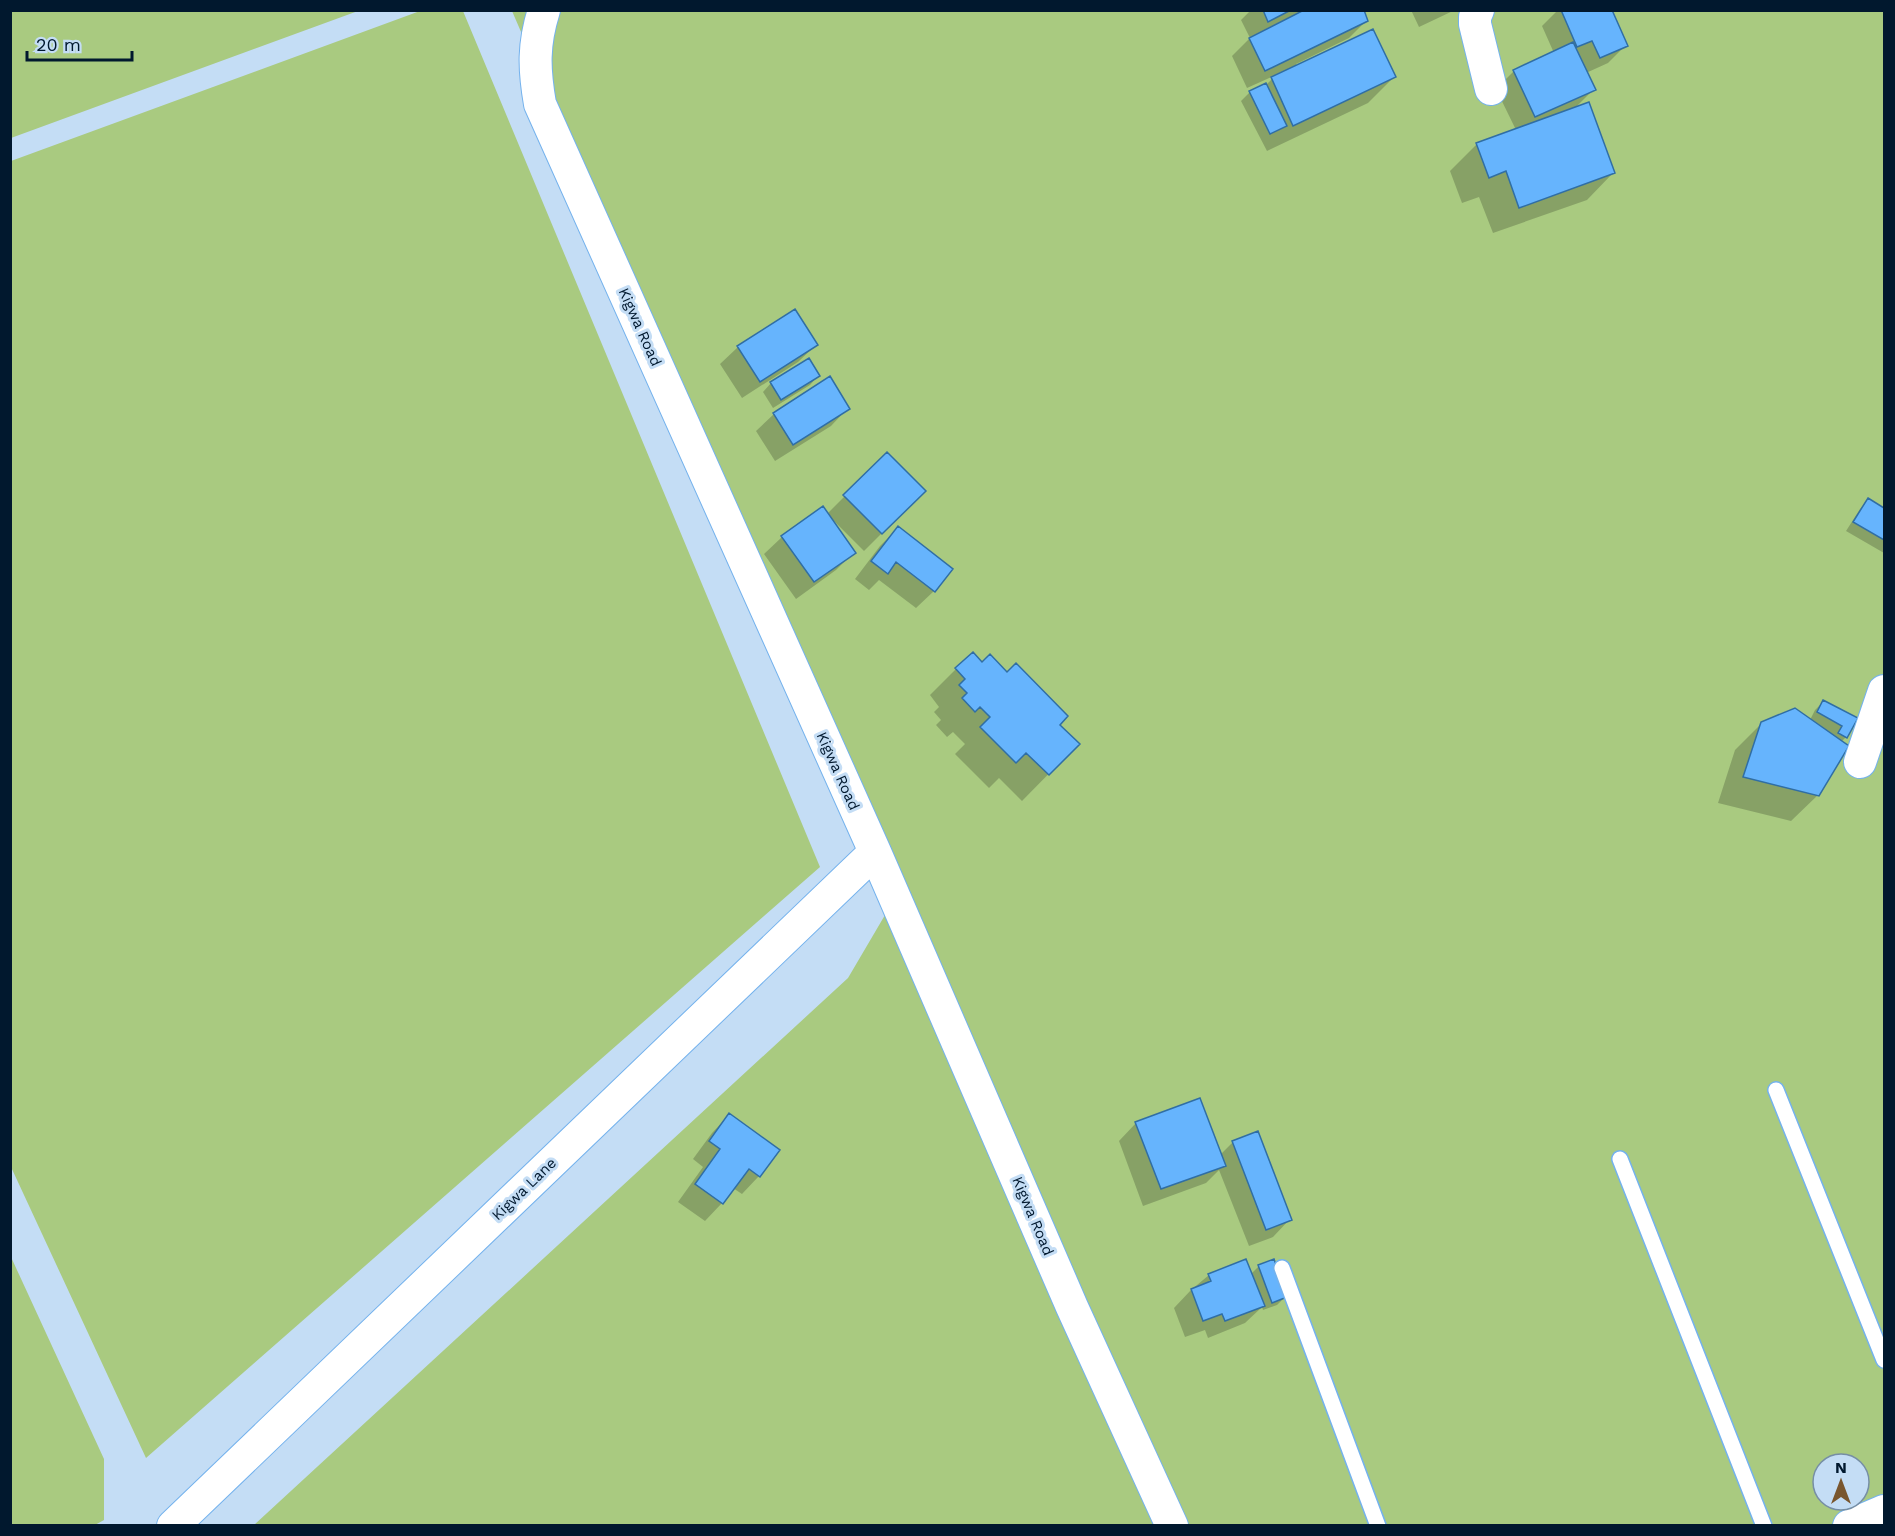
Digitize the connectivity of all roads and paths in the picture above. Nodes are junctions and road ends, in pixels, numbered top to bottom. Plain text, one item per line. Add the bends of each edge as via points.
1 (544, 10) edge
2 (1478, 10) edge
3 (1491, 89) dead end
4 (1884, 691) edge
5 (1860, 762) dead end
6 (875, 852) junction
7 (1776, 1090) dead end
8 (1620, 1159) dead end
9 (1282, 1268) dead end
10 (1884, 1360) edge
11 (1884, 1512) edge
12 (173, 1526) edge
13 (1172, 1526) edge
14 (1378, 1526) edge
15 (1764, 1526) edge
16 (1850, 1526) edge

1 - 6 street, Kigwa Road via 534,50 540,104
2 - 3 street via 1475,24
4 - 5 street
6 - 12 street, Kigwa Lane
6 - 13 street, Kigwa Road via 1072,1307
7 - 10 lane
8 - 15 lane
9 - 14 lane
11 - 16 street

